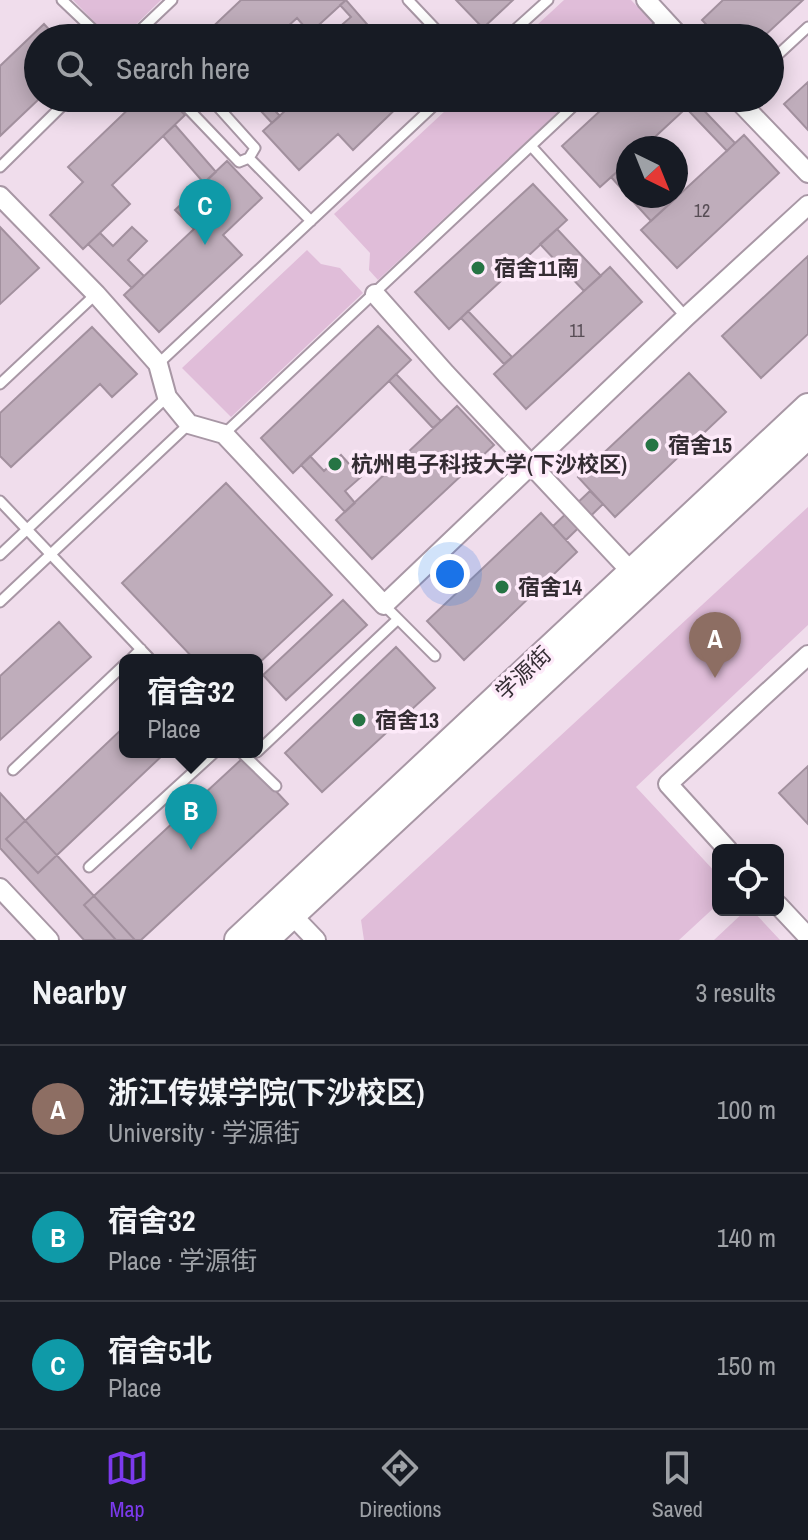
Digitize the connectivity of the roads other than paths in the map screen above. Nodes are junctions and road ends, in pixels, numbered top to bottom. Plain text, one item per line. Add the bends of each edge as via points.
1 (62, 0) edge
2 (172, 0) edge
3 (408, 0) edge
4 (548, 0) edge
5 (646, 0) edge
6 (665, 20) junction
7 (87, 24) edge
8 (147, 24) edge
9 (431, 24) edge
10 (521, 24) edge
11 (661, 24) edge
12 (669, 24) edge
13 (808, 27) edge
14 (784, 49) edge
15 (56, 112) edge
16 (191, 112) edge
17 (223, 112) edge
18 (427, 112) edge
19 (567, 112) edge
20 (749, 112) edge
21 (531, 146) junction
22 (249, 158) junction
23 (0, 167) edge
24 (808, 173) edge
25 (0, 196) edge
26 (808, 205) edge
27 (311, 221) junction
28 (96, 294) junction
29 (375, 294) junction
30 (686, 317) junction
31 (158, 364) junction
32 (0, 384) edge
33 (167, 397) junction
34 (808, 407) edge
35 (189, 424) junction
36 (224, 434) junction
37 (808, 435) edge
38 (531, 464) junction
39 (0, 501) edge
40 (26, 530) junction
41 (0, 555) edge
42 (50, 555) junction
43 (638, 579) junction
44 (0, 602) edge
45 (384, 605) junction
46 (398, 619) junction
47 (141, 649) junction
48 (136, 654) edge
49 (146, 654) edge
50 (808, 655) edge
51 (435, 656) dead end
52 (119, 670) edge
53 (263, 743) edge
54 (208, 758) edge
55 (254, 758) edge
56 (13, 770) dead end
57 (276, 786) dead end
58 (723, 844) edge
59 (89, 867) dead end
60 (0, 888) edge
61 (784, 911) edge
62 (292, 915) junction
63 (808, 937) edge
64 (49, 940) edge
65 (238, 940) edge
66 (265, 940) edge
67 (316, 940) edge

1 - 7 lane
2 - 8 lane
3 - 9 lane
4 - 10 lane
5 - 6 street
6 - 11 lane
6 - 12 street
13 - 14 lane
15 - 23 lane
16 - 22 lane via 239,162
17 - 22 lane via 255,148
18 - 27 lane
19 - 21 lane
20 - 24 street
21 - 29 lane
21 - 30 lane
22 - 27 lane
25 - 28 street
26 - 30 street
27 - 31 lane
28 - 31 street
28 - 32 lane
29 - 36 lane
29 - 38 street
30 - 38 street
31 - 33 street
33 - 35 street
33 - 40 lane
34 - 43 main road, 学源街
35 - 36 street
35 - 42 lane
36 - 45 street
37 - 43 main road, 学源街
38 - 43 street
38 - 45 street
39 - 40 lane
40 - 41 lane
40 - 42 lane
42 - 44 lane
42 - 47 lane
43 - 62 main road, 学源街
43 - 65 main road, 学源街
45 - 46 lane
46 - 51 lane
46 - 53 lane
47 - 48 lane
47 - 49 lane
50 - 58 street via 668,784
52 - 56 lane
54 - 59 lane
55 - 57 lane
60 - 64 street
61 - 63 street
62 - 66 main road, 学源街
62 - 67 street

